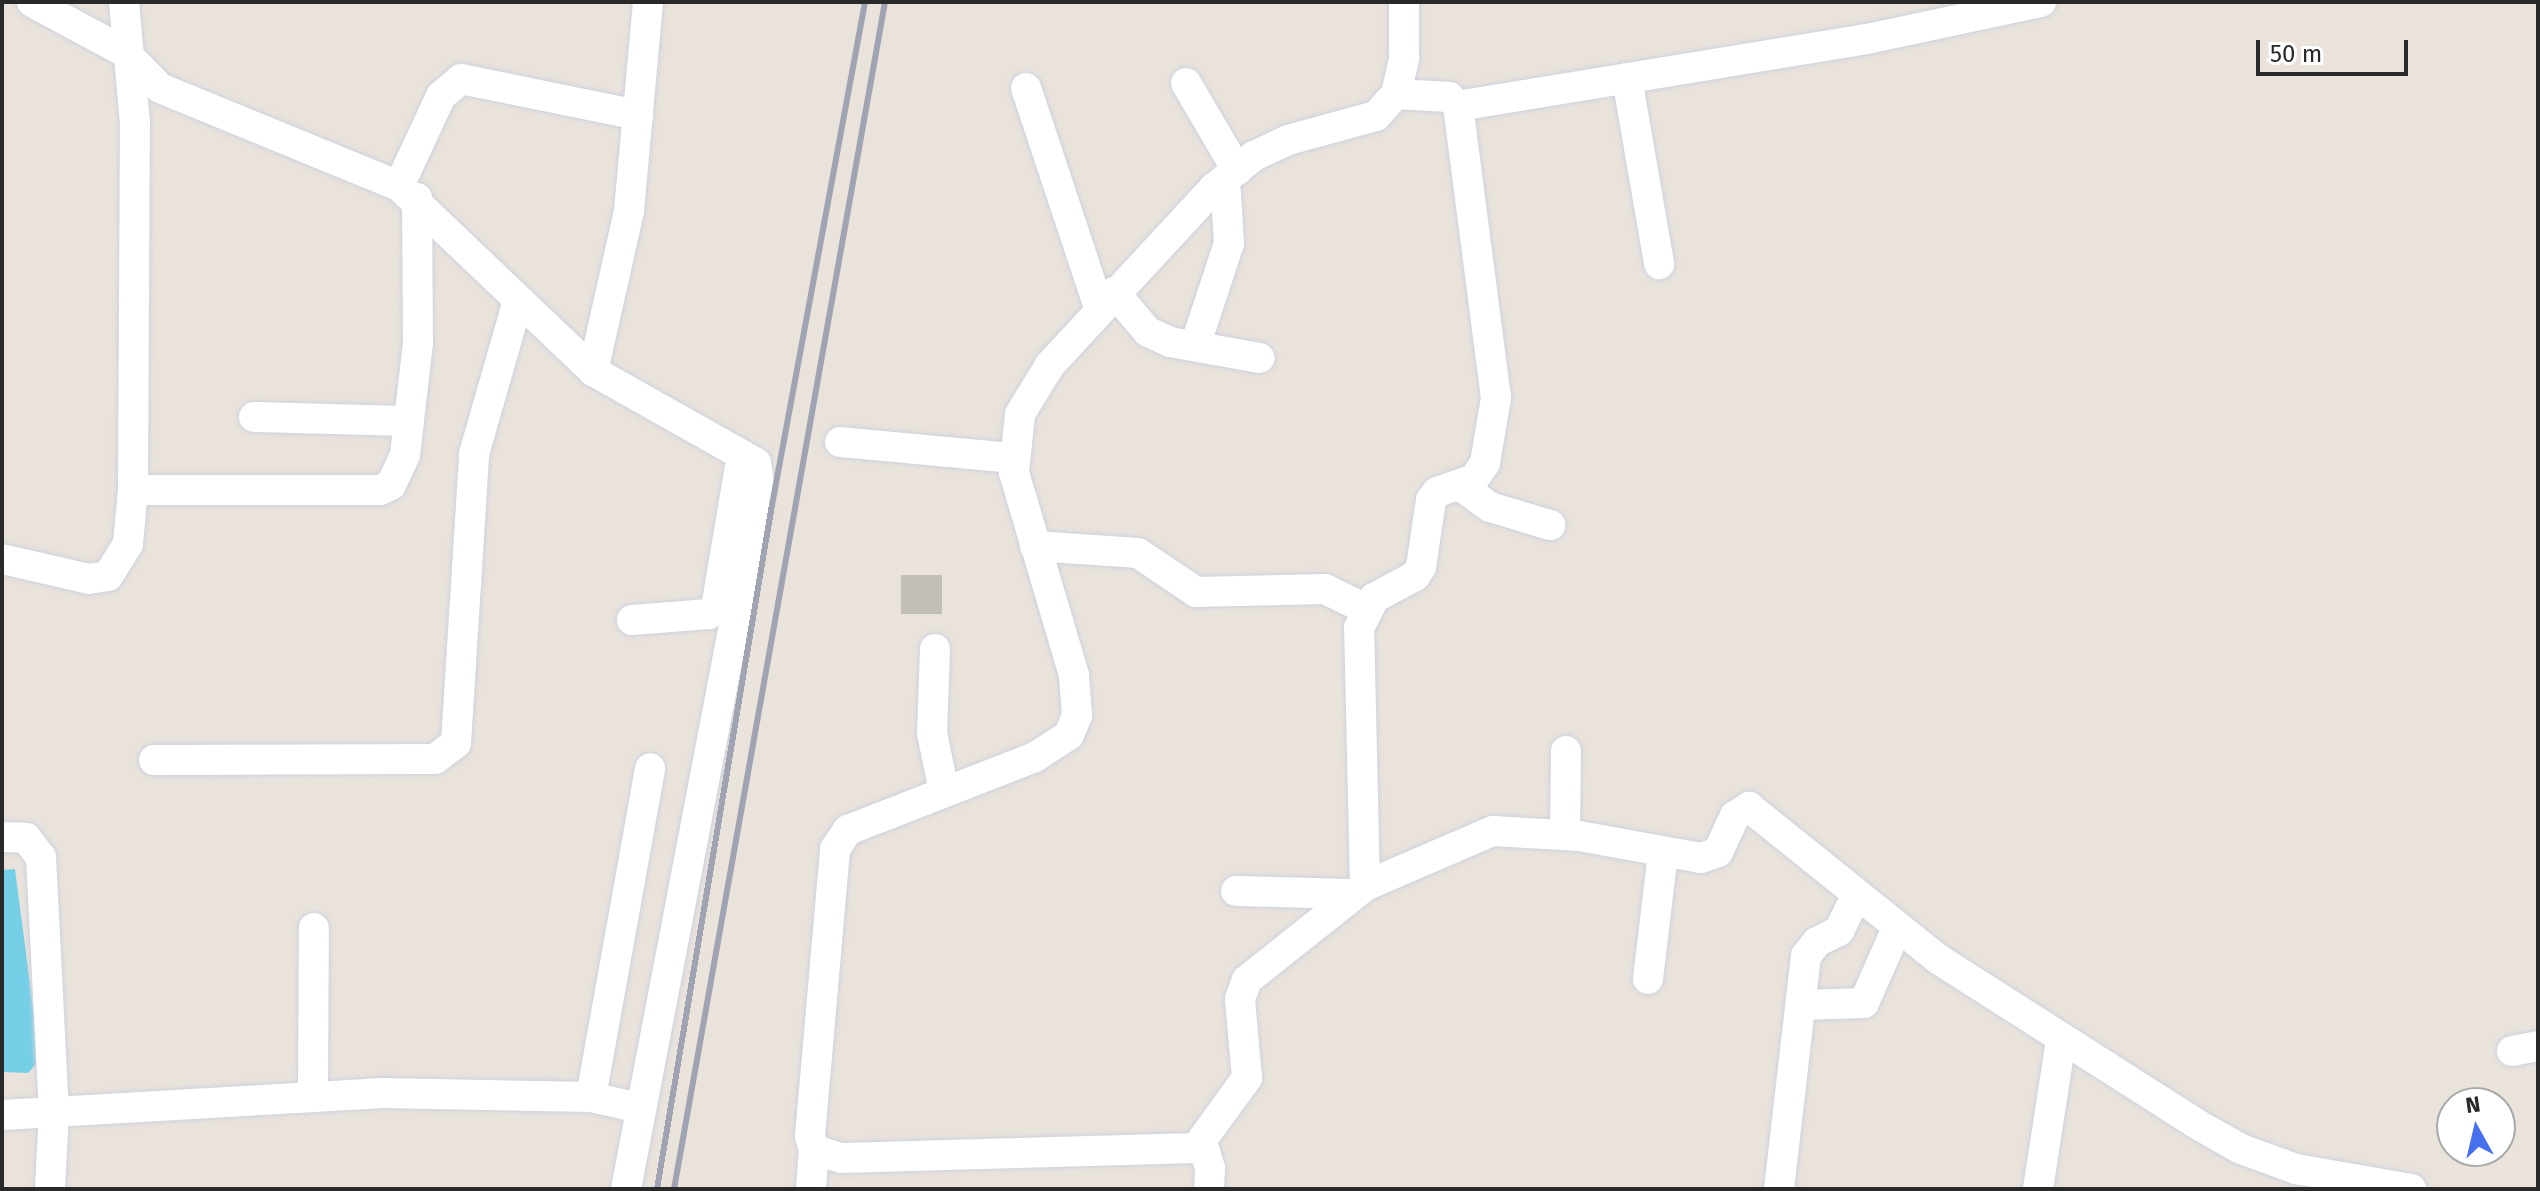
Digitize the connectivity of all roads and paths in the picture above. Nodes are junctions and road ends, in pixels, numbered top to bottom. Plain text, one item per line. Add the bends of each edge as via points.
1 (32, 2) edge
2 (124, 2) edge
3 (648, 2) edge
4 (1404, 2) edge
5 (2041, 2) edge
6 (125, 52) junction
7 (1627, 78) junction
8 (1186, 83) dead end
9 (1026, 88) dead end
10 (1396, 94) junction
11 (1458, 106) junction
12 (638, 115) junction
13 (1231, 174) junction
14 (408, 192) junction
15 (1659, 264) dead end
16 (1106, 300) junction
17 (517, 304) junction
18 (1195, 346) junction
19 (1260, 358) dead end
20 (593, 371) junction
21 (254, 417) dead end
22 (409, 421) junction
23 (840, 442) dead end
24 (1012, 458) junction
25 (748, 459) junction
26 (1461, 486) junction
27 (133, 490) junction
28 (1550, 525) dead end
29 (1035, 546) junction
30 (2, 559) edge
31 (1366, 609) junction
32 (632, 620) dead end
33 (935, 649) dead end
34 (1566, 751) dead end
35 (154, 760) dead end
36 (650, 768) dead end
37 (944, 791) junction
38 (1565, 834) junction
39 (2, 837) edge
40 (1663, 854) junction
41 (1359, 890) junction
42 (1236, 891) dead end
43 (1856, 896) junction
44 (314, 928) dead end
45 (1897, 928) junction
46 (1648, 979) dead end
47 (1802, 1005) junction
48 (2061, 1040) junction
49 (313, 1094) junction
50 (591, 1097) junction
51 (639, 1108) junction
52 (54, 1112) junction
53 (2, 1115) edge
54 (1196, 1148) junction
55 (814, 1150) junction
56 (2343, 1183) edge
57 (50, 1189) edge
58 (626, 1189) edge
59 (811, 1189) edge
60 (1209, 1189) edge
61 (1779, 1189) edge
62 (2038, 1189) edge
63 (2411, 1189) edge

1 - 6 street
2 - 6 street
3 - 12 street
4 - 10 street via 1404,58
5 - 7 street via 1867,39
6 - 14 street via 160,88
6 - 27 street via 135,123
7 - 11 street
7 - 15 street
8 - 13 street
9 - 16 street
10 - 11 street via 1449,97
10 - 13 street via 1376,116 1288,140
11 - 26 street via 1496,382 1485,463
12 - 14 street via 461,79 441,96
12 - 20 street via 629,211
13 - 16 street
13 - 18 street via 1229,243
14 - 17 street
14 - 22 street via 421,318
16 - 18 street via 1148,332
16 - 24 street via 1032,393 1020,414
17 - 20 street
17 - 35 street via 474,454 456,743 435,759
18 - 19 street
20 - 25 street
21 - 22 street
22 - 27 street via 398,475 380,490
23 - 24 street
24 - 29 street
25 - 32 street via 713,612
25 - 51 street via 760,489
26 - 28 street via 1490,507
26 - 31 street via 1437,492 1431,500 1415,576 1381,592
27 - 30 street via 128,544 108,576 64,576
29 - 31 street via 1138,553 1196,592 1325,589
29 - 37 street via 1074,675 1074,726 1035,757
31 - 41 street via 1357,651
33 - 37 street via 932,733
34 - 38 street
36 - 50 street
37 - 55 street via 848,830 835,849 810,1136
38 - 40 street
38 - 41 street via 1473,835
39 - 52 street via 26,838 41,857
40 - 43 street via 1701,858 1718,852 1735,816 1749,807 1768,817
40 - 46 street
41 - 42 street
41 - 54 street via 1247,980 1240,1011 1247,1078
43 - 45 street
43 - 47 street via 1839,931 1817,942 1806,956
44 - 49 street
45 - 47 street via 1864,1003
45 - 48 street
47 - 61 street
48 - 56 street via 2241,1149
48 - 62 street
49 - 50 street
49 - 52 street
50 - 51 street
51 - 58 street
52 - 53 street
52 - 57 street
54 - 55 street via 841,1158
54 - 60 street via 1205,1152
55 - 59 street
56 - 63 street

